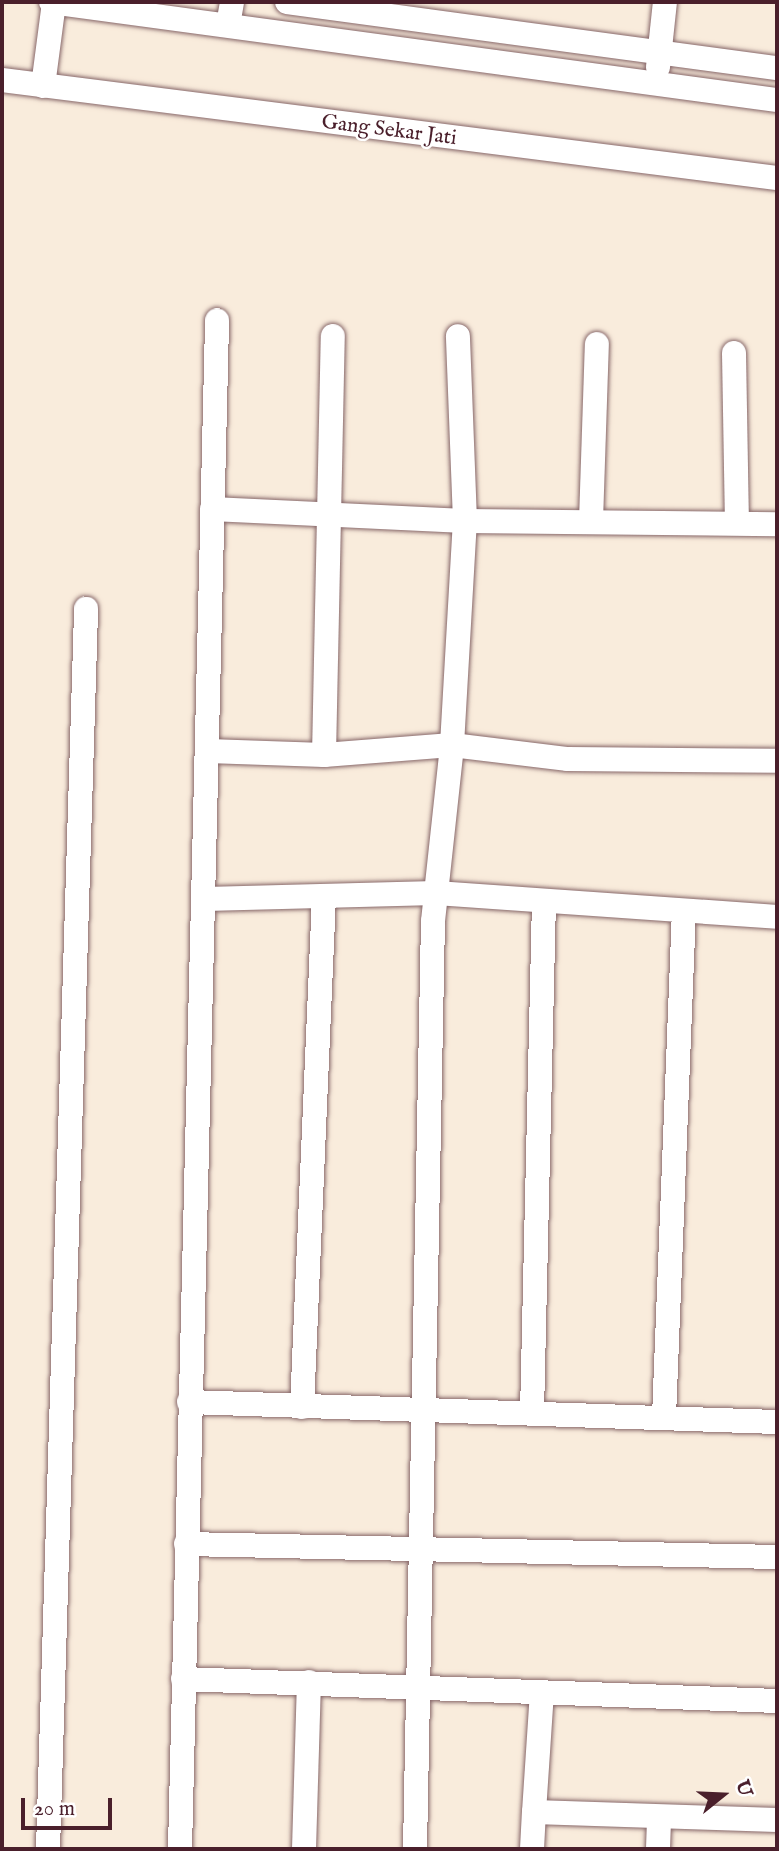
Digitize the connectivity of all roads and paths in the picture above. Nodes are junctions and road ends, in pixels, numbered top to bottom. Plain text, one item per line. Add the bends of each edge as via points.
1 (53, 2) edge
2 (287, 2) edge
3 (665, 2) edge
4 (132, 8) edge
5 (230, 13) edge
6 (480, 29) junction
7 (661, 50) junction
8 (478, 62) junction
9 (777, 68) edge
10 (2, 80) edge
11 (654, 84) junction
12 (43, 86) junction
13 (777, 100) edge
14 (777, 178) edge
15 (217, 320) dead end
16 (333, 336) dead end
17 (458, 336) dead end
18 (597, 344) dead end
19 (734, 354) dead end
20 (212, 509) junction
21 (331, 515) junction
22 (465, 521) junction
23 (591, 521) junction
24 (737, 522) junction
25 (777, 524) edge
26 (86, 609) dead end
27 (452, 745) junction
28 (208, 751) junction
29 (324, 755) junction
30 (777, 761) edge
31 (436, 893) junction
32 (324, 896) junction
33 (205, 900) junction
34 (544, 901) junction
35 (684, 911) junction
36 (777, 917) edge
37 (188, 1402) junction
38 (302, 1407) junction
39 (424, 1409) junction
40 (532, 1413) junction
41 (664, 1417) junction
42 (777, 1422) edge
43 (186, 1544) junction
44 (422, 1547) junction
45 (777, 1557) edge
46 (183, 1679) junction
47 (309, 1682) junction
48 (419, 1689) junction
49 (542, 1693) junction
50 (777, 1701) edge
51 (534, 1812) junction
52 (659, 1817) junction
53 (777, 1821) edge
54 (48, 1849) edge
55 (180, 1849) edge
56 (304, 1849) edge
57 (415, 1849) edge
58 (532, 1849) edge
59 (658, 1849) edge

1 - 4 street
1 - 12 street
2 - 6 street
3 - 7 street
4 - 5 street
5 - 8 street
6 - 7 street
6 - 8 street
7 - 9 street
7 - 11 street
8 - 11 street
10 - 12 street, Gang Sekar Jati
11 - 13 street
12 - 14 street, Gang Sekar Jati
15 - 20 street
16 - 21 street
17 - 22 street
18 - 23 street
19 - 24 street
20 - 21 street
20 - 28 street
21 - 22 street
21 - 29 street
22 - 23 street
22 - 27 street
23 - 24 street
24 - 25 street
26 - 54 street
27 - 29 street
27 - 30 street via 568,759
27 - 31 street
28 - 29 street
28 - 33 street
31 - 32 street
31 - 34 street
31 - 39 street
32 - 33 street
32 - 38 street
33 - 37 street
34 - 35 street
34 - 40 street
35 - 36 street
35 - 41 street
37 - 38 street
37 - 43 street
38 - 39 street
39 - 40 street
39 - 44 street
40 - 41 street
41 - 42 street
43 - 44 street
43 - 46 street
44 - 45 street
44 - 48 street
46 - 47 street
46 - 55 street
47 - 48 street
47 - 56 street
48 - 49 street
48 - 57 street
49 - 50 street
49 - 51 street
51 - 52 street
51 - 58 street
52 - 53 street
52 - 59 street

